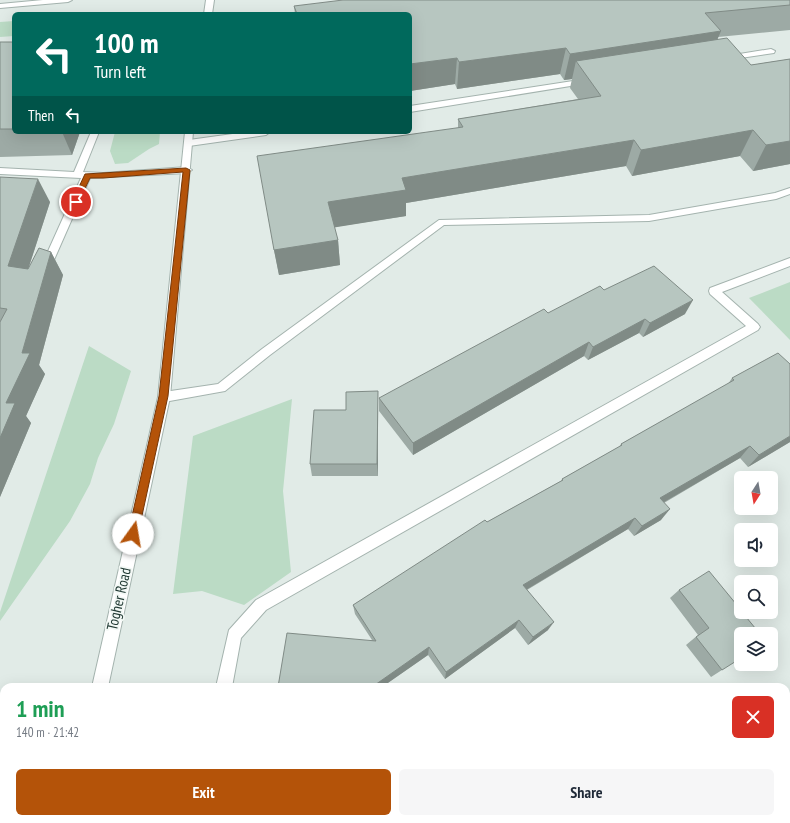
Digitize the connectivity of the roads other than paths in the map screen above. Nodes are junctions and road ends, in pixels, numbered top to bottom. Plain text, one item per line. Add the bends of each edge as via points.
1 (68, 0) edge
2 (210, 0) edge
3 (42, 1) edge
4 (4, 4) edge
5 (208, 12) edge
6 (771, 51) dead end
7 (716, 60) edge
8 (598, 79) edge
9 (412, 109) edge
10 (94, 134) edge
11 (240, 134) edge
12 (189, 138) edge
13 (186, 170) junction
14 (0, 171) edge
15 (77, 175) junction
16 (87, 175) junction
17 (790, 191) edge
18 (790, 262) edge
19 (40, 281) edge
20 (164, 396) junction
21 (101, 683) edge
22 (225, 683) edge

1 - 3 street
2 - 5 street
3 - 4 street
6 - 7 street
8 - 9 street
10 - 15 street
11 - 12 street
12 - 13 street, Togher Road
13 - 16 street
13 - 20 street, Togher Road
14 - 15 street
15 - 16 street
16 - 19 street
17 - 20 street via 776,196 649,218 442,222 221,388
18 - 22 street via 714,291 754,327 261,605 234,635
20 - 21 street, Togher Road

